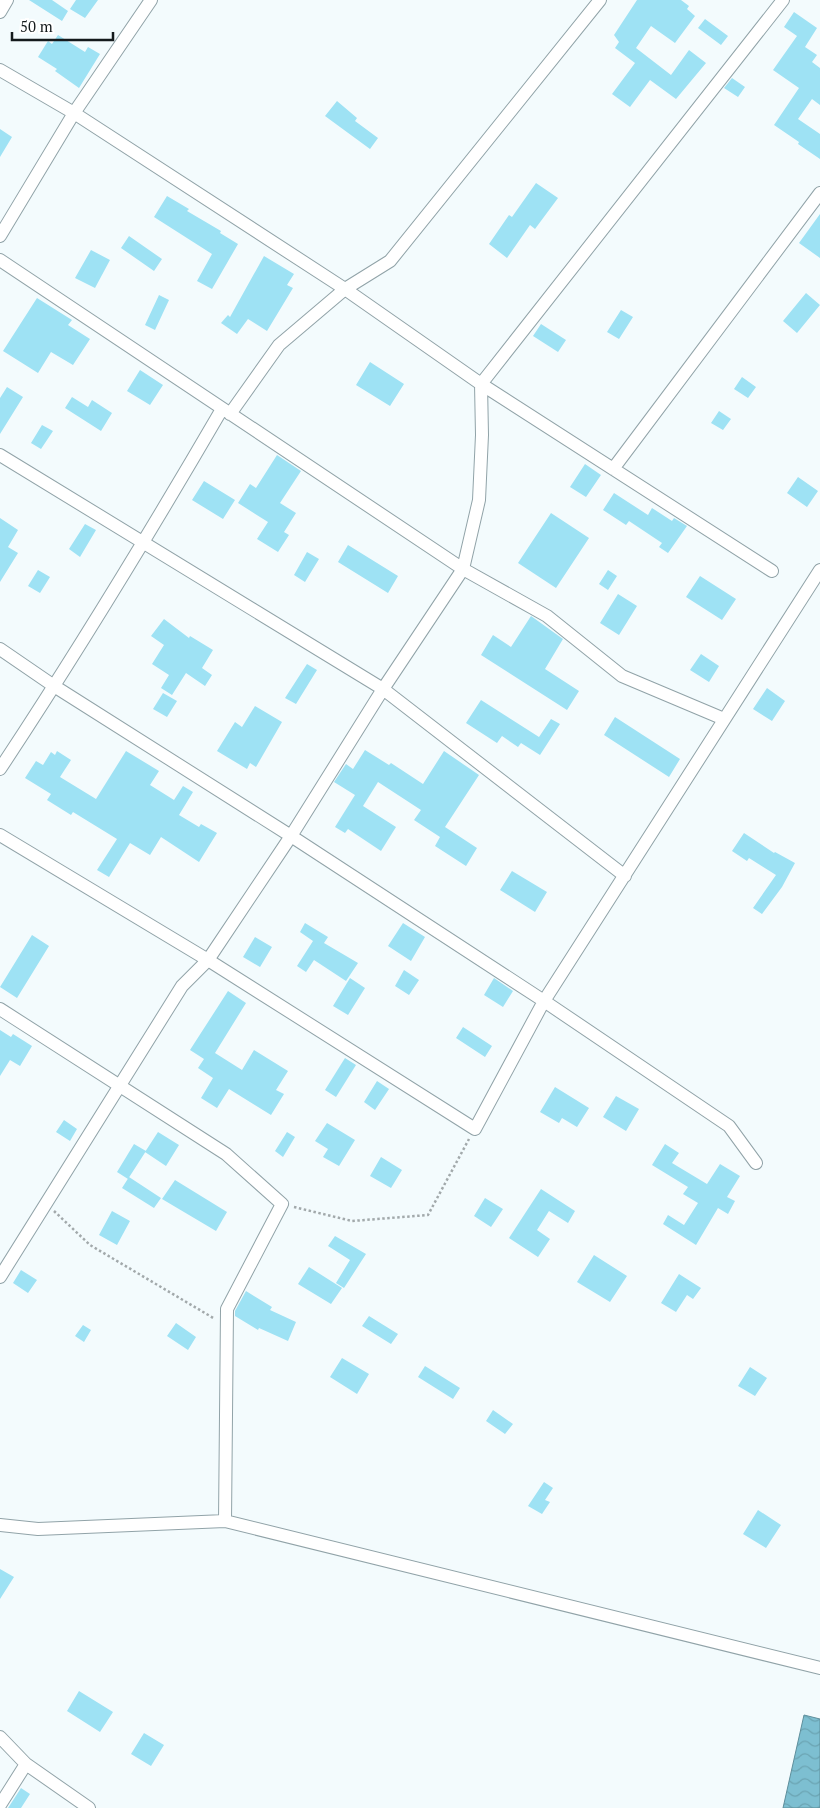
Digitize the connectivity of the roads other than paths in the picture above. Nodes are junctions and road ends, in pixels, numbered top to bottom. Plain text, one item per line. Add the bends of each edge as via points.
1 (7, 0) edge
2 (151, 0) edge
3 (600, 0) edge
4 (783, 0) edge
5 (0, 12) edge
6 (0, 70) edge
7 (74, 113) junction
8 (820, 193) edge
9 (0, 236) edge
10 (0, 260) edge
11 (345, 289) junction
12 (481, 384) junction
13 (226, 411) junction
14 (0, 455) edge
15 (614, 469) junction
16 (144, 542) junction
17 (462, 569) junction
18 (820, 570) edge
19 (772, 571) dead end
20 (0, 649) edge
21 (54, 686) junction
22 (383, 689) junction
23 (724, 719) junction
24 (0, 769) edge
25 (0, 836) edge
26 (291, 836) junction
27 (625, 876) junction
28 (208, 960) junction
29 (544, 1001) junction
30 (0, 1009) edge
31 (120, 1086) junction
32 (756, 1163) dead end
33 (0, 1277) edge
34 (226, 1521) junction
35 (0, 1525) edge
36 (820, 1668) edge
37 (0, 1737) edge
38 (26, 1764) junction
39 (0, 1805) edge
40 (89, 1808) edge

1 - 5 street
2 - 7 street
3 - 11 street via 390,261
4 - 12 street
6 - 7 street
7 - 9 street
7 - 11 street
8 - 15 street
10 - 13 street
11 - 12 street
11 - 13 street via 279,345
12 - 15 street
12 - 17 street via 479,500
13 - 16 street
13 - 17 street
14 - 16 street
15 - 19 street
16 - 21 street
16 - 22 street
17 - 22 street
17 - 23 street via 546,616 622,676
18 - 23 street
20 - 21 street
21 - 24 street
21 - 26 street
22 - 26 street
22 - 27 street
23 - 27 street
25 - 28 street
26 - 28 street
26 - 29 street
27 - 29 street
28 - 29 street via 475,1129
28 - 31 street via 182,986
29 - 32 street via 729,1126
30 - 31 street
31 - 33 street
31 - 34 street via 226,1154 282,1204 227,1309
34 - 35 street via 38,1529
34 - 36 street
37 - 38 street
38 - 39 street
38 - 40 street

